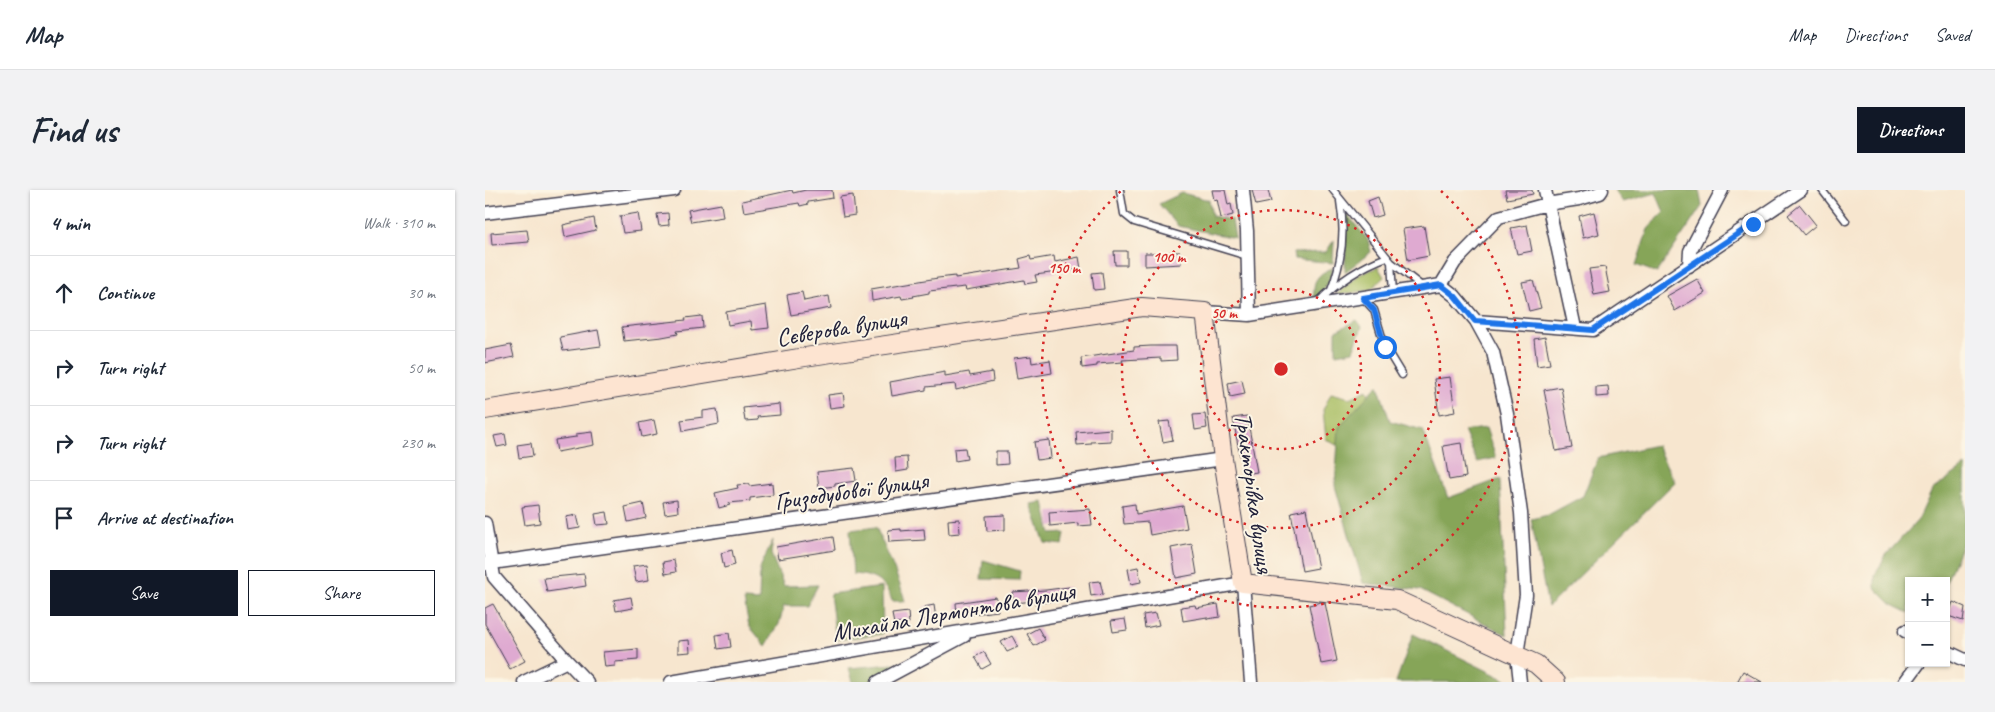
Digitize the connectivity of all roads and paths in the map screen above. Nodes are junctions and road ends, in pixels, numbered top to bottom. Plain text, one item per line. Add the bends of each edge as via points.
1 (674, 190) edge
2 (1120, 190) edge
3 (1243, 190) edge
4 (1333, 190) edge
5 (1545, 190) edge
6 (1602, 190) edge
7 (1721, 190) edge
8 (1801, 190) edge
9 (1822, 190) edge
10 (1339, 199) junction
11 (1547, 204) junction
12 (485, 213) edge
13 (1846, 221) dead end
14 (1247, 256) junction
15 (1389, 259) junction
16 (1689, 266) junction
17 (1441, 285) junction
18 (1424, 288) junction
19 (1331, 290) junction
20 (1393, 293) junction
21 (1363, 298) junction
22 (1315, 305) junction
23 (1205, 312) junction
24 (1249, 315) junction
25 (1475, 321) junction
26 (1575, 328) junction
27 (1401, 375) dead end
28 (485, 410) edge
29 (1223, 460) junction
30 (485, 523) edge
31 (488, 564) edge
32 (1243, 583) junction
33 (975, 630) junction
34 (1950, 653) edge
35 (1517, 655) junction
36 (1965, 660) edge
37 (567, 661) junction
38 (1916, 667) edge
39 (524, 682) edge
40 (587, 682) edge
41 (671, 682) edge
42 (878, 682) edge
43 (1251, 682) edge
44 (1520, 682) edge
45 (1556, 682) edge
46 (1905, 682) edge

1 - 12 street
2 - 14 lane via 1124,214 1133,222
3 - 14 street
4 - 10 lane
5 - 11 street
6 - 11 street via 1579,199
7 - 16 street via 1690,251
8 - 16 street
9 - 13 lane
10 - 15 lane
10 - 19 lane via 1342,214 1339,269
11 - 17 street via 1499,217 1455,262
11 - 26 street
14 - 24 street
15 - 18 lane
15 - 19 lane via 1371,262
15 - 20 lane
16 - 26 street via 1593,330
17 - 18 street
17 - 25 street via 1455,296
18 - 20 street
19 - 22 lane
20 - 21 street
21 - 22 street
21 - 27 lane via 1374,310 1385,347
22 - 24 street
23 - 24 street
23 - 28 main road, Сєверова вулиця via 1142,307 805,357
23 - 29 main road, Тракторівка вулиця
25 - 26 street
25 - 35 street via 1493,352 1507,414 1521,514 1526,595
29 - 31 street, Гризодубової вулиця
29 - 32 main road, Тракторівка вулиця
30 - 31 street
31 - 37 street via 494,577
32 - 33 street, Михайла Лермонтова вулиця
32 - 35 main road via 1397,600
32 - 43 street, Тракторівка вулиця
33 - 41 street, Михайла Лермонтова вулиця
33 - 42 street
34 - 36 street
35 - 44 street
35 - 45 main road via 1536,664
37 - 39 street
37 - 40 street
38 - 46 street

